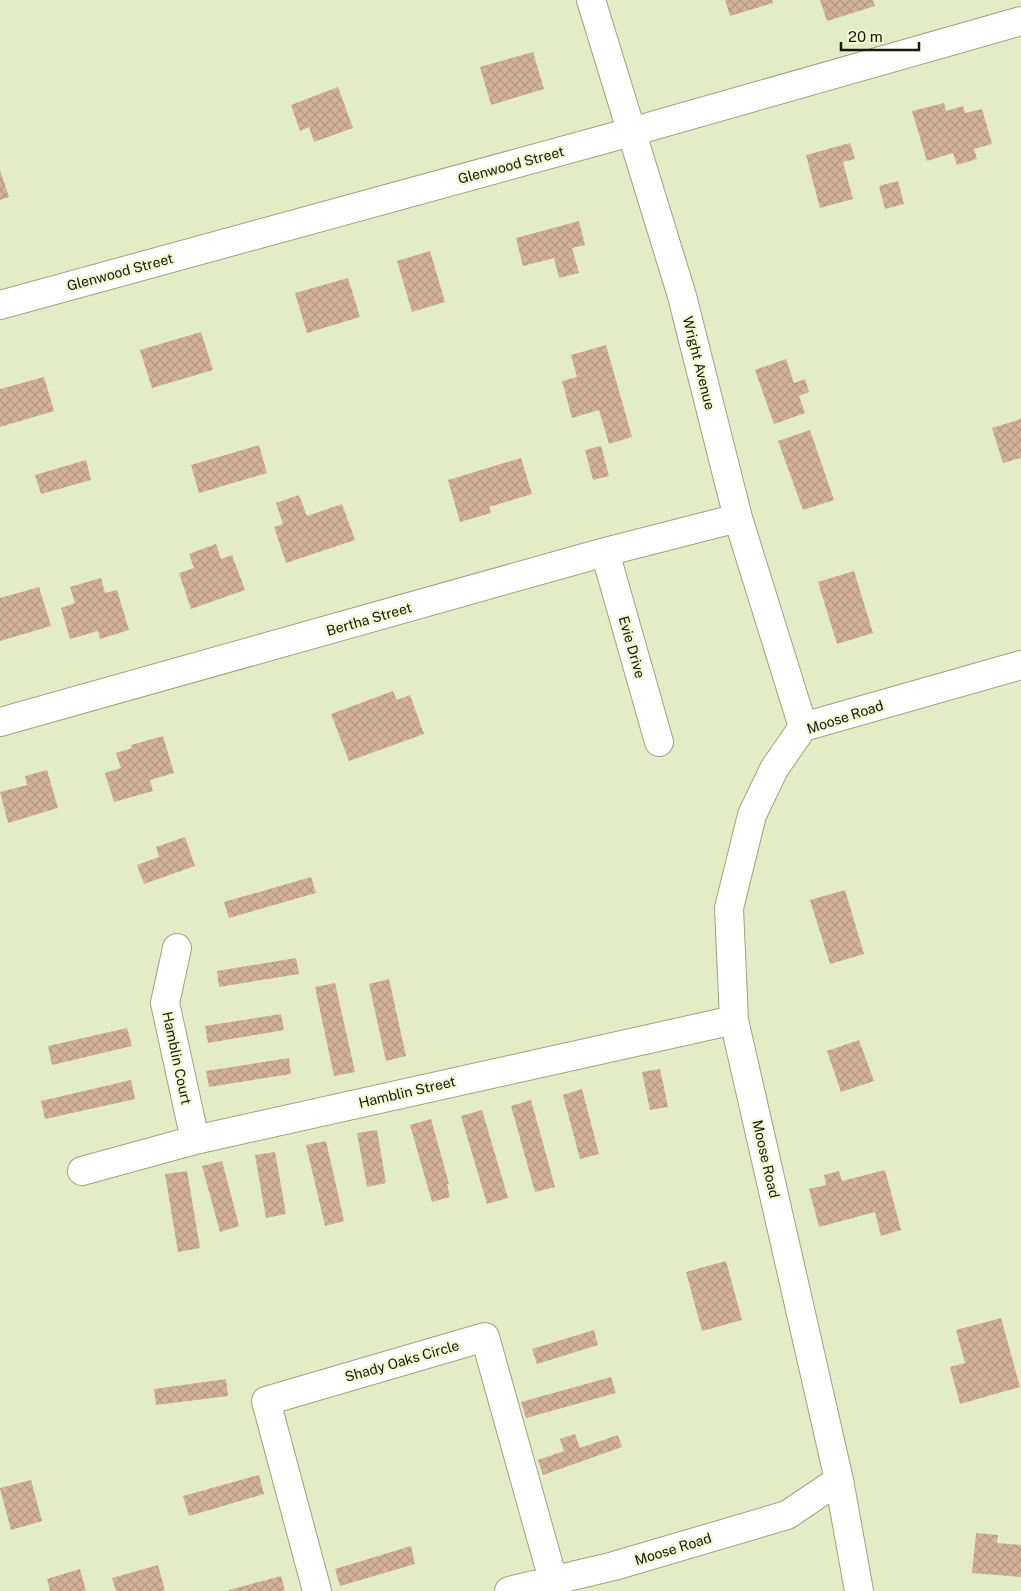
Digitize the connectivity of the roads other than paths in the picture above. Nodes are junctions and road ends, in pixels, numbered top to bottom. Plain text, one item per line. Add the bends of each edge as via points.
1 (591, 0) edge
2 (1021, 21) edge
3 (631, 132) junction
4 (0, 305) edge
5 (738, 518) junction
6 (605, 552) junction
7 (1021, 665) edge
8 (0, 722) edge
9 (803, 727) junction
10 (659, 742) dead end
11 (177, 948) dead end
12 (734, 1020) junction
13 (195, 1140) junction
14 (82, 1171) dead end
15 (839, 1480) junction
16 (613, 1579) edge
17 (553, 1580) junction
18 (317, 1591) edge
19 (509, 1591) edge
20 (859, 1591) edge

1 - 3 street, Wright Avenue
2 - 3 street, Glenwood Street
3 - 4 street, Glenwood Street
3 - 5 street, Wright Avenue via 682,296
5 - 6 street, Bertha Street
5 - 9 street, Wright Avenue
6 - 8 street, Bertha Street
6 - 10 street, Evie Drive
7 - 9 street, Moose Road
9 - 12 street, Moose Road via 774,769 752,815 729,908
11 - 13 street, Hamblin Court via 165,1003
12 - 13 street, Hamblin Street
12 - 15 street, Moose Road
13 - 14 street, Hamblin Street
15 - 16 street, Moose Road via 787,1515
15 - 20 street
16 - 17 street, Moose Road
17 - 18 street, Shady Oaks Circle via 485,1337 266,1401
17 - 19 street, Moose Road

